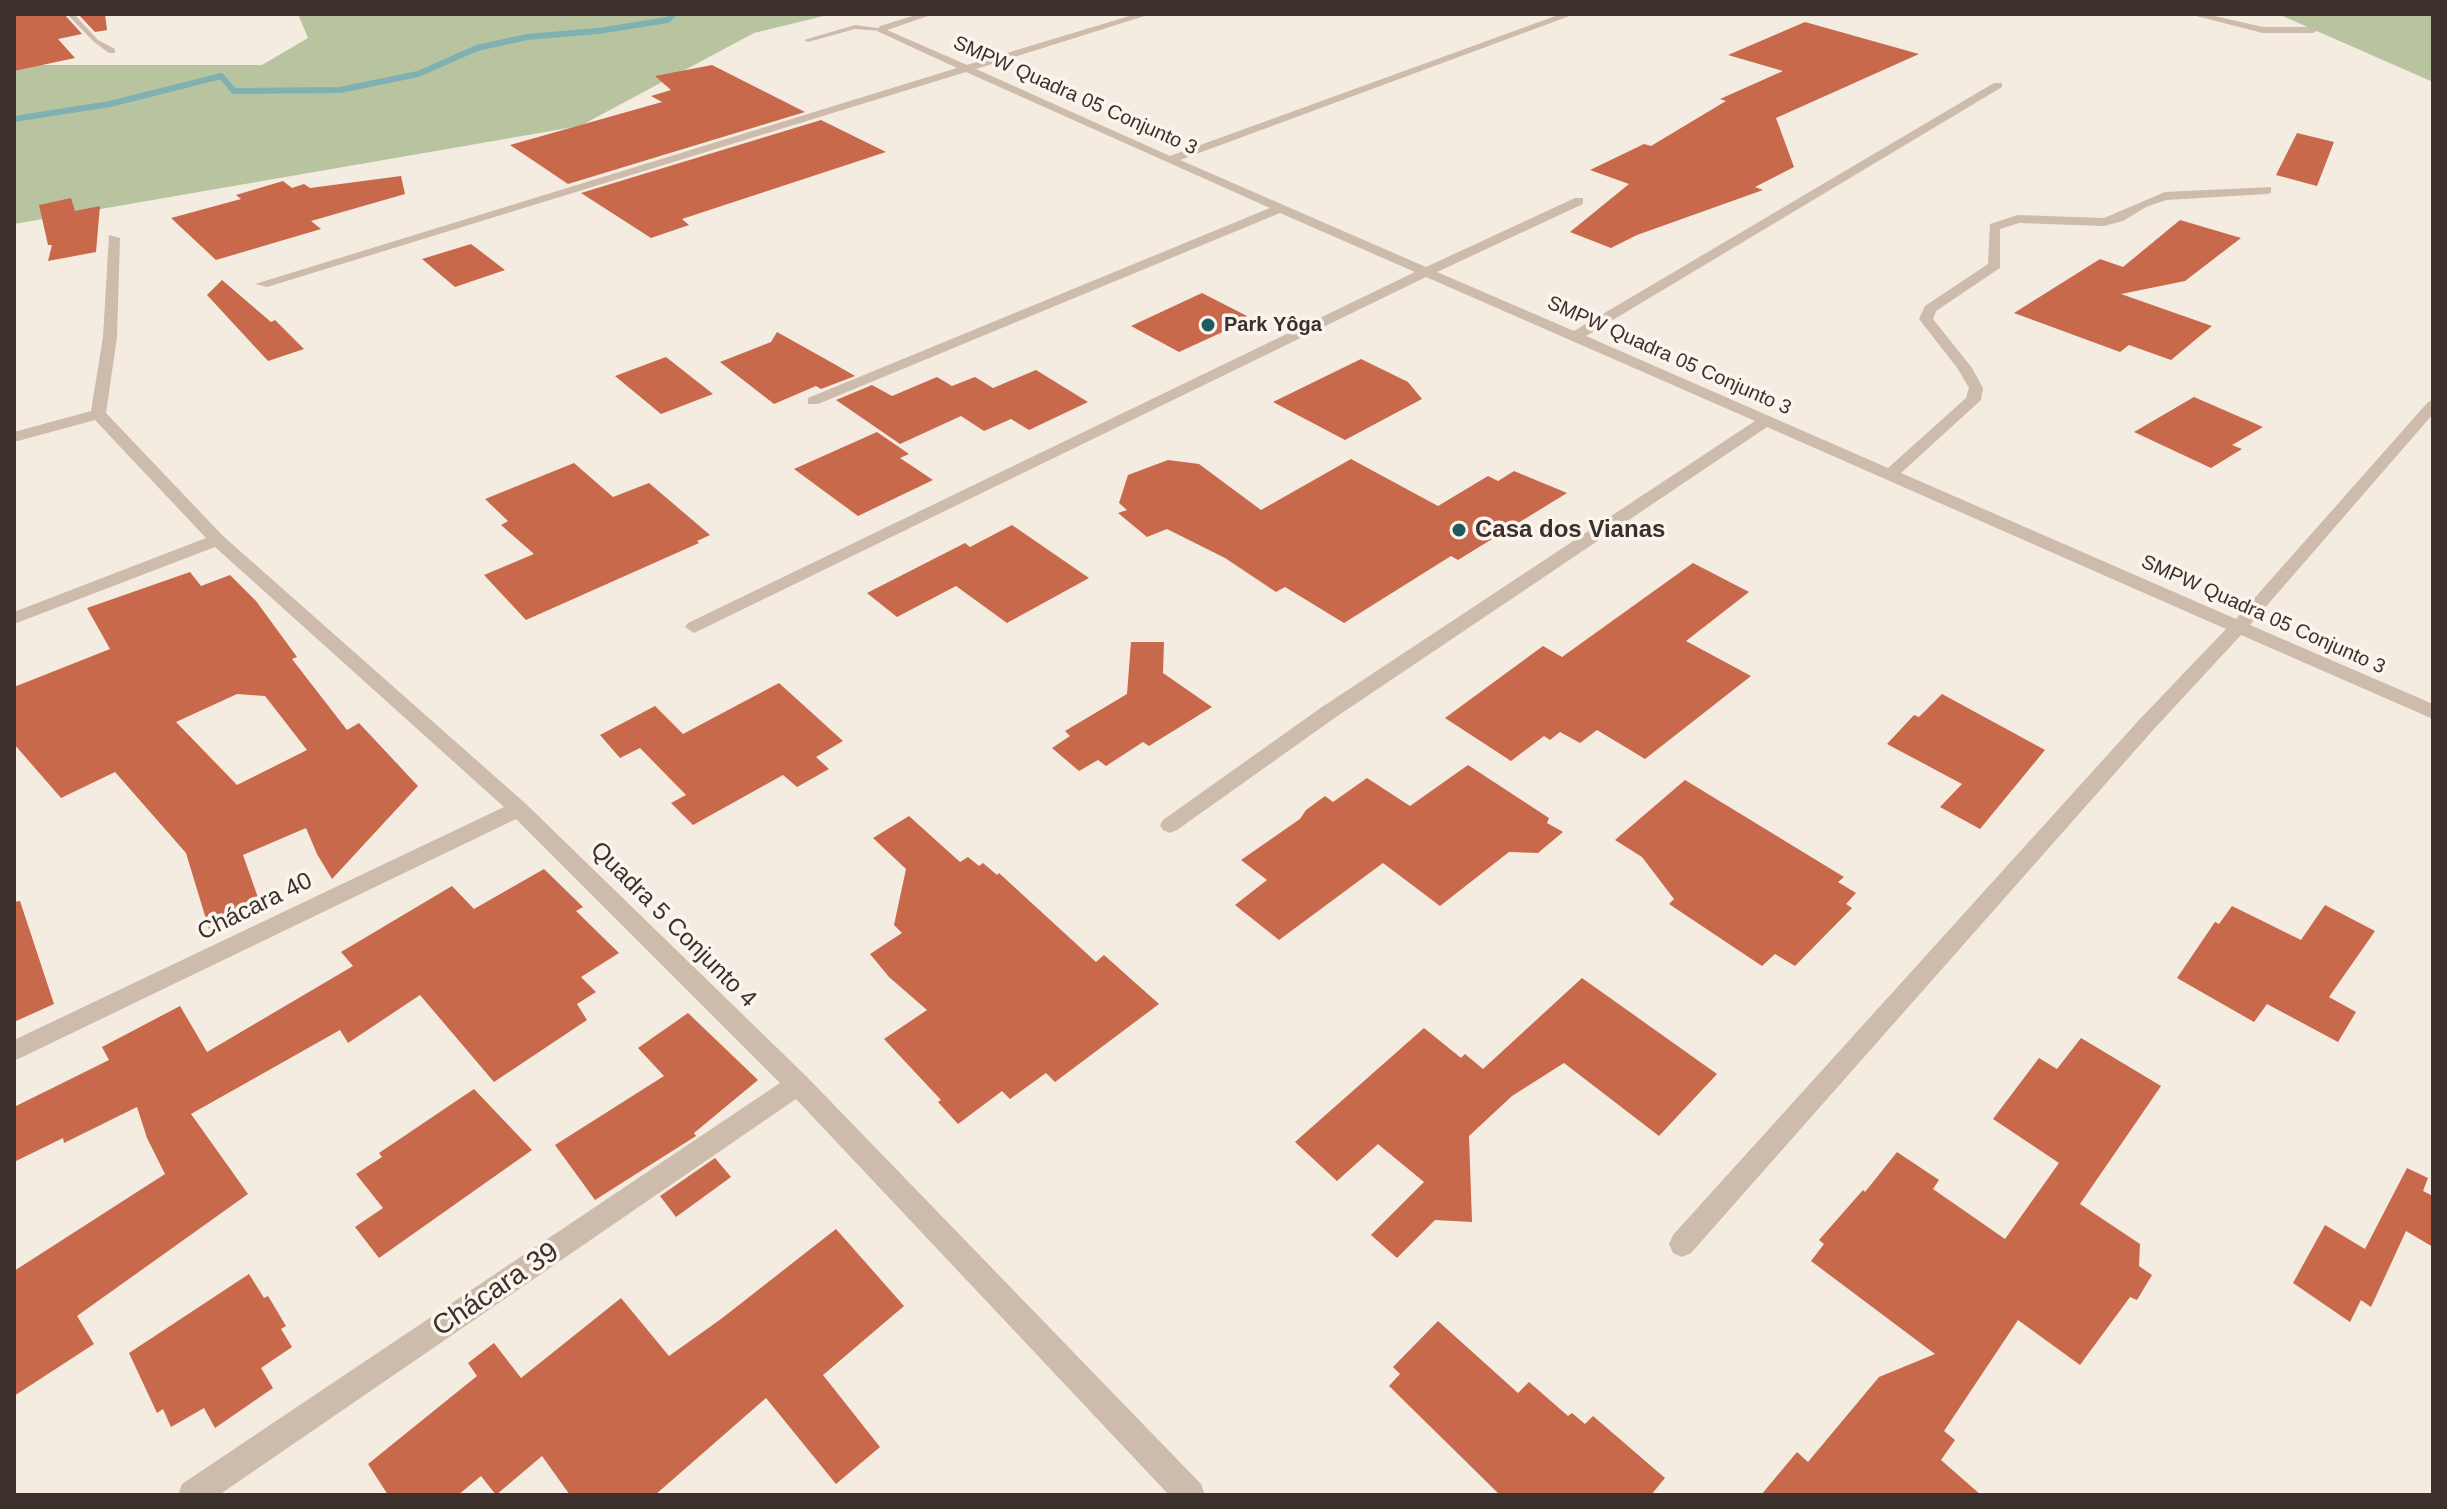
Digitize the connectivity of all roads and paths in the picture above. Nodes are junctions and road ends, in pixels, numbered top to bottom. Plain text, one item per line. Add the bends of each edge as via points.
1 (70, 14) edge
2 (929, 14) edge
3 (1146, 14) edge
4 (1570, 14) edge
5 (2193, 14) edge
6 (2313, 30) dead end
7 (885, 32) junction
8 (808, 40) dead end
9 (112, 51) dead end
10 (968, 69) junction
11 (1998, 85) dead end
12 (1170, 160) junction
13 (2267, 190) dead end
14 (1579, 201) dead end
15 (1281, 208) junction
16 (114, 238) dead end
17 (1429, 272) junction
18 (262, 284) dead end
19 (1575, 337) junction
20 (813, 401) dead end
21 (2433, 405) edge
22 (98, 414) junction
23 (1766, 421) junction
24 (14, 437) edge
25 (1891, 474) junction
26 (217, 540) junction
27 (14, 618) edge
28 (2239, 626) junction
29 (694, 627) dead end
30 (2433, 712) edge
31 (519, 809) junction
32 (1170, 825) dead end
33 (14, 1051) edge
34 (798, 1084) junction
35 (1682, 1244) dead end
36 (193, 1495) edge
37 (1190, 1495) edge

1 - 9 lane
2 - 7 street
3 - 10 street
4 - 12 street
5 - 6 street via 2263,30
7 - 8 lane via 855,27
7 - 10 street, SMPW Quadra 05 Conjunto 3
10 - 12 street, SMPW Quadra 05 Conjunto 3
10 - 18 street
11 - 19 street
12 - 15 street, SMPW Quadra 05 Conjunto 3
13 - 25 street via 2165,196 2104,222 2018,219 1994,227 1995,265 1930,309 1926,319 1965,368 1976,388 1973,400
14 - 17 street
15 - 17 street, SMPW Quadra 05 Conjunto 3
15 - 20 street
16 - 22 street via 110,337
17 - 19 street, SMPW Quadra 05 Conjunto 3
17 - 29 street
19 - 23 street, SMPW Quadra 05 Conjunto 3
21 - 28 street
22 - 24 street
22 - 26 street, Quadra 5 Conjunto 4
23 - 25 street, SMPW Quadra 05 Conjunto 3
23 - 32 street
25 - 28 street, SMPW Quadra 05 Conjunto 3
26 - 27 street
26 - 31 street, Quadra 5 Conjunto 4
28 - 30 street, SMPW Quadra 05 Conjunto 3
28 - 35 street
31 - 33 street, Chácara 40
31 - 34 street, Quadra 5 Conjunto 4
34 - 36 street, Chácara 39
34 - 37 street, Quadra 5 Conjunto 4

